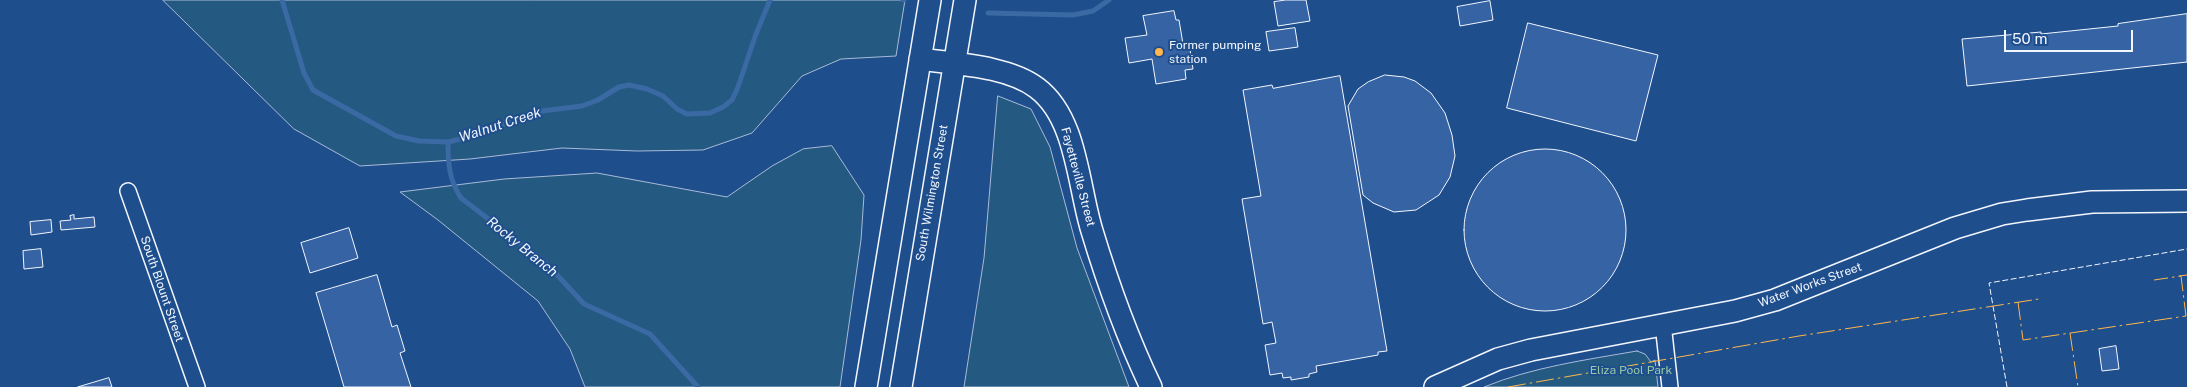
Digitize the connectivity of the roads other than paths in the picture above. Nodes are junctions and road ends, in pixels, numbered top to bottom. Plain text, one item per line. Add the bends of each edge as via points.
1 (930, 0) edge
2 (965, 0) edge
3 (920, 59) junction
4 (954, 64) junction
5 (128, 191) dead end
6 (2187, 201) edge
7 (1663, 324) junction
8 (197, 387) edge
9 (866, 387) edge
10 (901, 387) edge
11 (1151, 387) edge
12 (1435, 387) edge
13 (1670, 387) edge

1 - 3 street
2 - 4 street, South Wilmington Street
3 - 4 street, Fayetteville Street
3 - 9 street
4 - 10 street, South Wilmington Street
4 - 11 street, Fayetteville Street via 1024,79 1051,100 1070,140 1091,228 1117,310
5 - 8 street, South Blount Street
6 - 7 street, Water Works Street via 2092,202 2002,214 1955,228 1775,300 1736,311
7 - 12 street, Water Works Street via 1498,359
7 - 13 street

